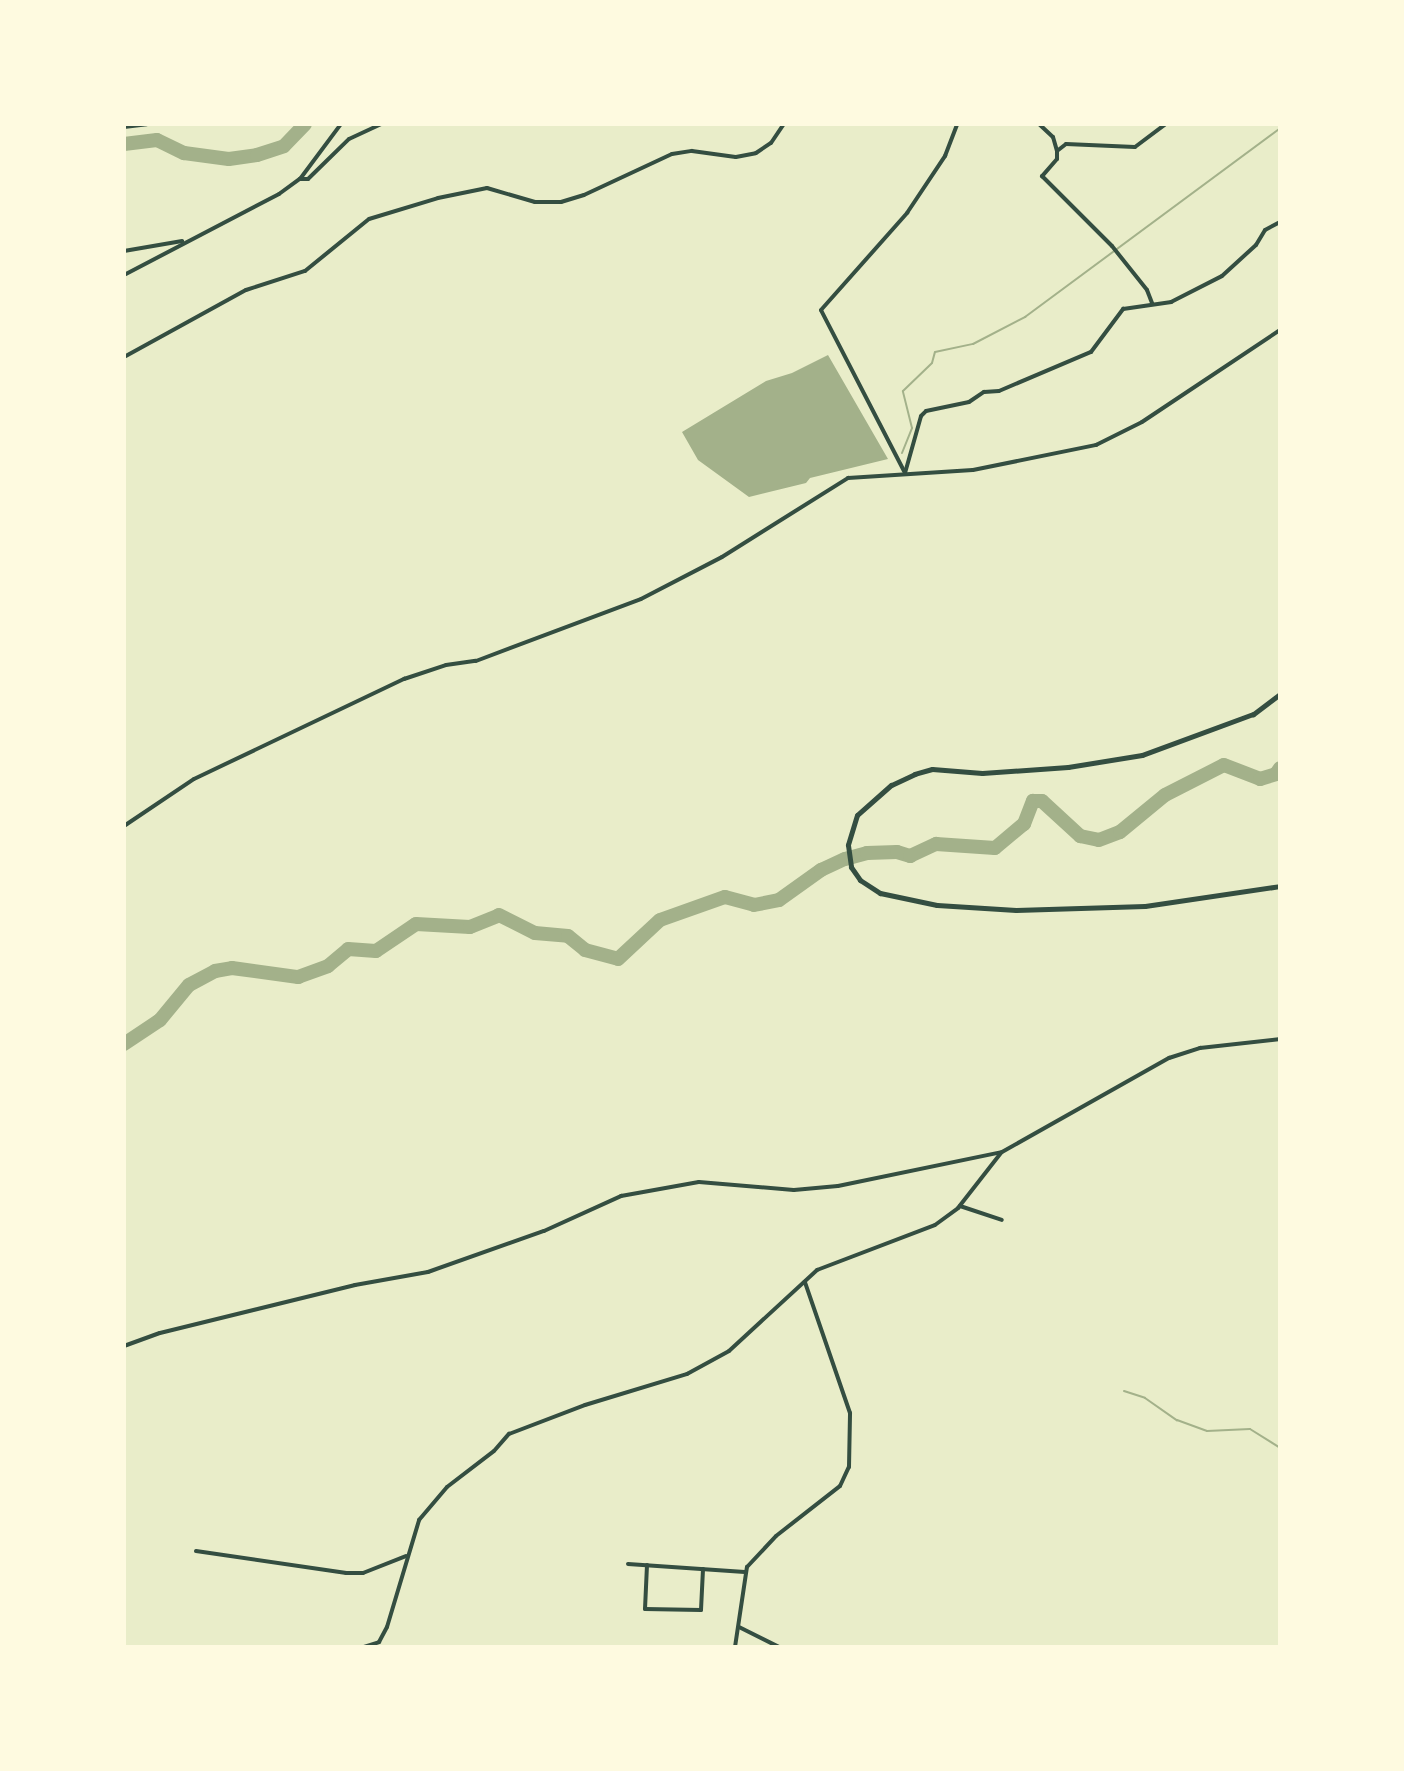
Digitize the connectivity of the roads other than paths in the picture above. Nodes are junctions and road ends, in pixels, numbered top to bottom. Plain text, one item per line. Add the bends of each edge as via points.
1 (147, 124) edge
2 (341, 124) edge
3 (381, 124) edge
4 (784, 124) edge
5 (957, 124) edge
6 (1039, 124) edge
7 (1166, 124) edge
8 (124, 127) edge
9 (1057, 151) junction
10 (300, 179) junction
11 (1280, 222) edge
12 (188, 240) junction
13 (124, 251) edge
14 (124, 275) edge
15 (1152, 303) junction
16 (1280, 330) edge
17 (124, 357) edge
18 (905, 473) junction
19 (1280, 694) edge
20 (124, 826) edge
21 (1280, 886) edge
22 (1280, 1039) edge
23 (1002, 1152) junction
24 (960, 1206) junction
25 (1002, 1220) dead end
26 (805, 1282) junction
27 (124, 1346) edge
28 (196, 1551) dead end
29 (406, 1556) junction
30 (628, 1564) dead end
31 (647, 1565) junction
32 (703, 1569) junction
33 (745, 1572) junction
34 (739, 1627) junction
35 (261, 1647) edge
36 (295, 1647) edge
37 (364, 1647) edge
38 (735, 1647) edge
39 (779, 1647) edge

1 - 8 street
2 - 10 street
3 - 10 street via 349,139 308,179
4 - 17 street via 756,153 672,154 561,202 535,202 487,188 369,219 305,271 246,290
5 - 18 street via 945,156 907,213 821,310
6 - 9 street via 1053,137
7 - 9 street via 1135,147 1066,144
9 - 15 street via 1057,159 1042,176 1112,246
10 - 12 street
11 - 15 street via 1265,230 1222,276 1171,302
12 - 13 street
12 - 14 street
15 - 18 street via 1123,309 1091,352 969,402 926,411
16 - 18 street via 1142,422 1096,445 973,470
18 - 20 street via 848,478 722,557 641,599 476,661 446,665 391,685 194,779
19 - 21 street via 1253,714 1142,755 1068,767 982,773 932,769 915,774 870,803 852,827 848,854 860,880 880,893 1016,910 1145,906
22 - 23 street via 1200,1048 1169,1058
23 - 24 street
23 - 27 street via 838,1186 794,1190 699,1182 621,1196 544,1231 428,1272 355,1285
24 - 25 street
24 - 26 street via 935,1225 817,1270
26 - 29 street via 729,1351 687,1374 509,1434 447,1487 419,1520
26 - 33 street via 850,1413 849,1467 840,1486 776,1536
28 - 29 street via 346,1573 363,1573
29 - 37 street via 387,1627 379,1642
30 - 31 street
31 - 32 street
31 - 32 street via 645,1609 701,1610
32 - 33 street
33 - 34 street
34 - 38 street
34 - 39 street
35 - 36 street

